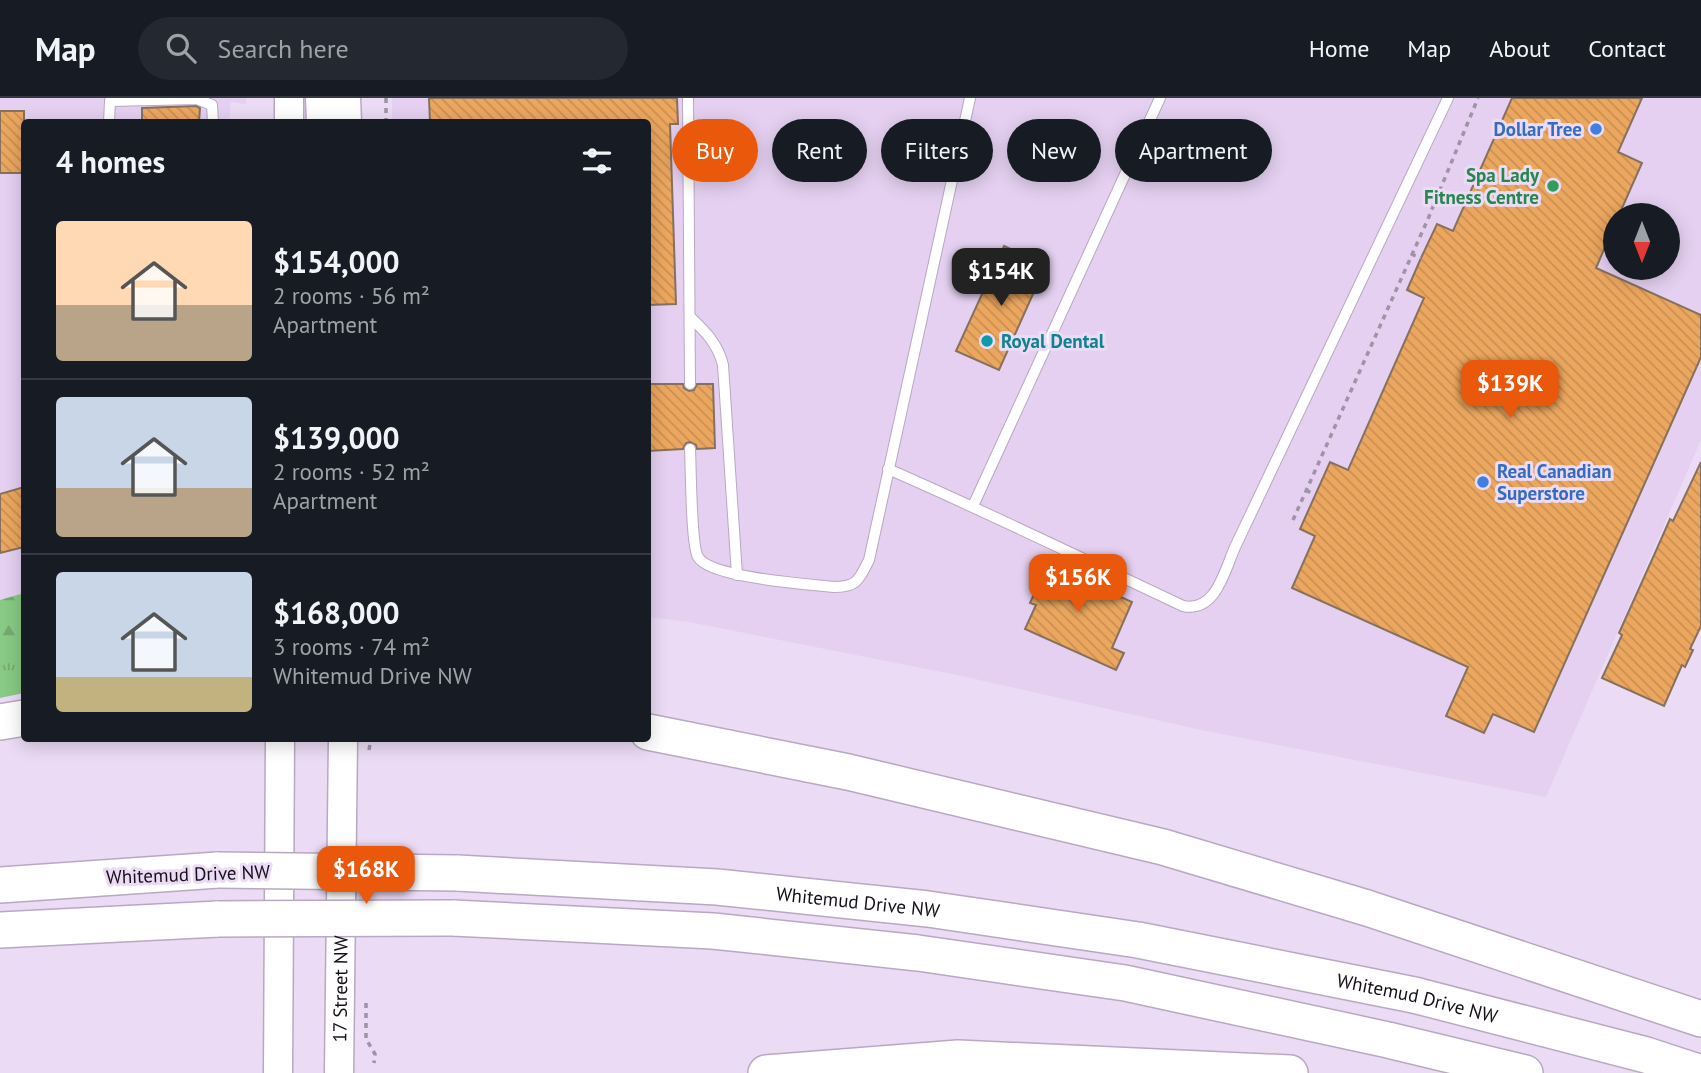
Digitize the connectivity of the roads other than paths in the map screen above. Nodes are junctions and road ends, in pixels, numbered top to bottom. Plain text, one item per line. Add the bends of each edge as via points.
1 (289, 98) edge
2 (320, 98) edge
3 (346, 98) edge
4 (688, 98) edge
5 (970, 98) edge
6 (1160, 98) edge
7 (1448, 98) edge
8 (109, 119) edge
9 (213, 119) edge
10 (289, 119) edge
11 (321, 119) edge
12 (347, 119) edge
13 (690, 317) junction
14 (690, 384) dead end
15 (690, 449) dead end
16 (888, 469) junction
17 (973, 506) junction
18 (737, 575) junction
19 (21, 718) edge
20 (0, 722) edge
21 (651, 733) edge
22 (280, 742) edge
23 (343, 742) edge
24 (0, 885) edge
25 (0, 930) edge
26 (1701, 1019) edge
27 (774, 1072) edge
28 (278, 1073) edge
29 (340, 1073) edge
30 (741, 1073) edge
31 (1290, 1073) edge
32 (1525, 1073) edge
33 (1701, 1073) edge

1 - 10 main road
2 - 11 main road
3 - 12 main road
4 - 13 lane
5 - 16 lane
6 - 17 lane
7 - 17 lane via 1209,600 1183,606
8 - 9 lane via 110,101 197,99 212,105
13 - 14 lane
13 - 18 lane via 707,333 723,365
15 - 18 lane via 698,557 709,567
16 - 17 lane
16 - 18 lane via 869,559 856,583 834,587
19 - 20 highway
21 - 26 highway via 861,775 1163,847 1367,908
22 - 28 main road
23 - 29 main road, 17 Street NW
24 - 33 highway, Whitemud Drive NW, bridge via 218,870 457,873 717,887 928,909 1138,940 1414,995
25 - 32 highway, bridge via 218,919 453,918 713,931 932,954 1125,983
27 - 30 highway
27 - 31 highway via 958,1058

